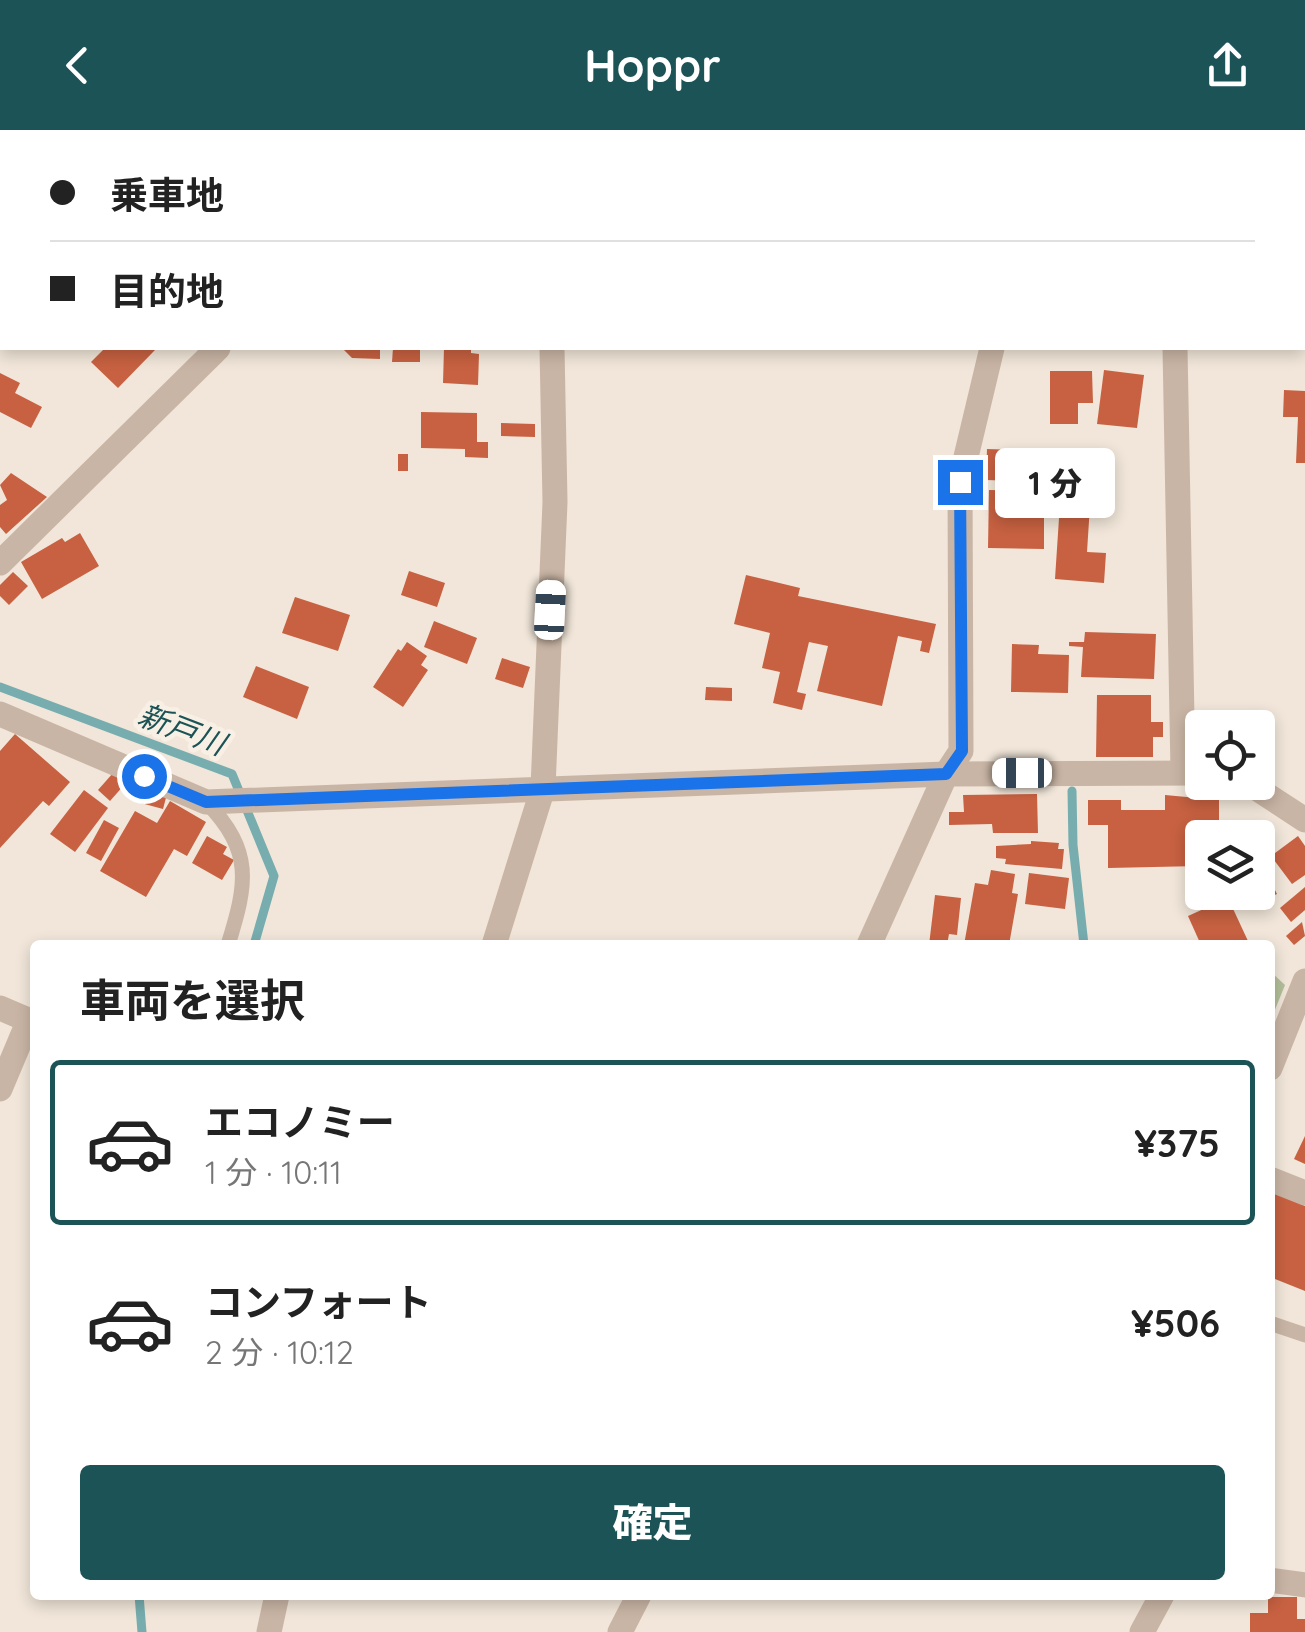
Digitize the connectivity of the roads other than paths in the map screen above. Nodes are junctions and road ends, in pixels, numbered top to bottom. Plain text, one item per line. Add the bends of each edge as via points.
1 (216, 350) edge
2 (552, 350) edge
3 (992, 350) edge
4 (1175, 350) edge
5 (0, 563) edge
6 (1190, 710) edge
7 (0, 714) edge
8 (1185, 772) edge
9 (946, 774) junction
10 (542, 788) junction
11 (1274, 800) edge
12 (214, 801) junction
13 (1305, 820) edge
14 (229, 940) edge
15 (496, 940) edge
16 (871, 940) edge
17 (1305, 981) edge
18 (0, 1008) edge
19 (30, 1020) edge
20 (30, 1025) edge
21 (1275, 1056) edge
22 (0, 1089) edge
23 (1275, 1181) edge
24 (1305, 1193) edge
25 (1275, 1325) edge
26 (1305, 1336) edge
27 (1275, 1581) edge
28 (1305, 1585) edge
29 (276, 1600) edge
30 (636, 1600) edge
31 (1159, 1600) edge
32 (269, 1632) edge
33 (620, 1632) edge
34 (1142, 1632) edge

1 - 5 street
2 - 10 street via 556,502
3 - 9 street via 960,482 962,751
4 - 6 street
7 - 12 street
8 - 9 street
9 - 10 street
9 - 16 street
10 - 12 street
10 - 15 street
11 - 13 street
12 - 14 lane via 244,868
17 - 21 street
18 - 19 street
20 - 22 street
23 - 24 street
25 - 26 lane
27 - 28 street
29 - 32 street
30 - 33 street
31 - 34 street

